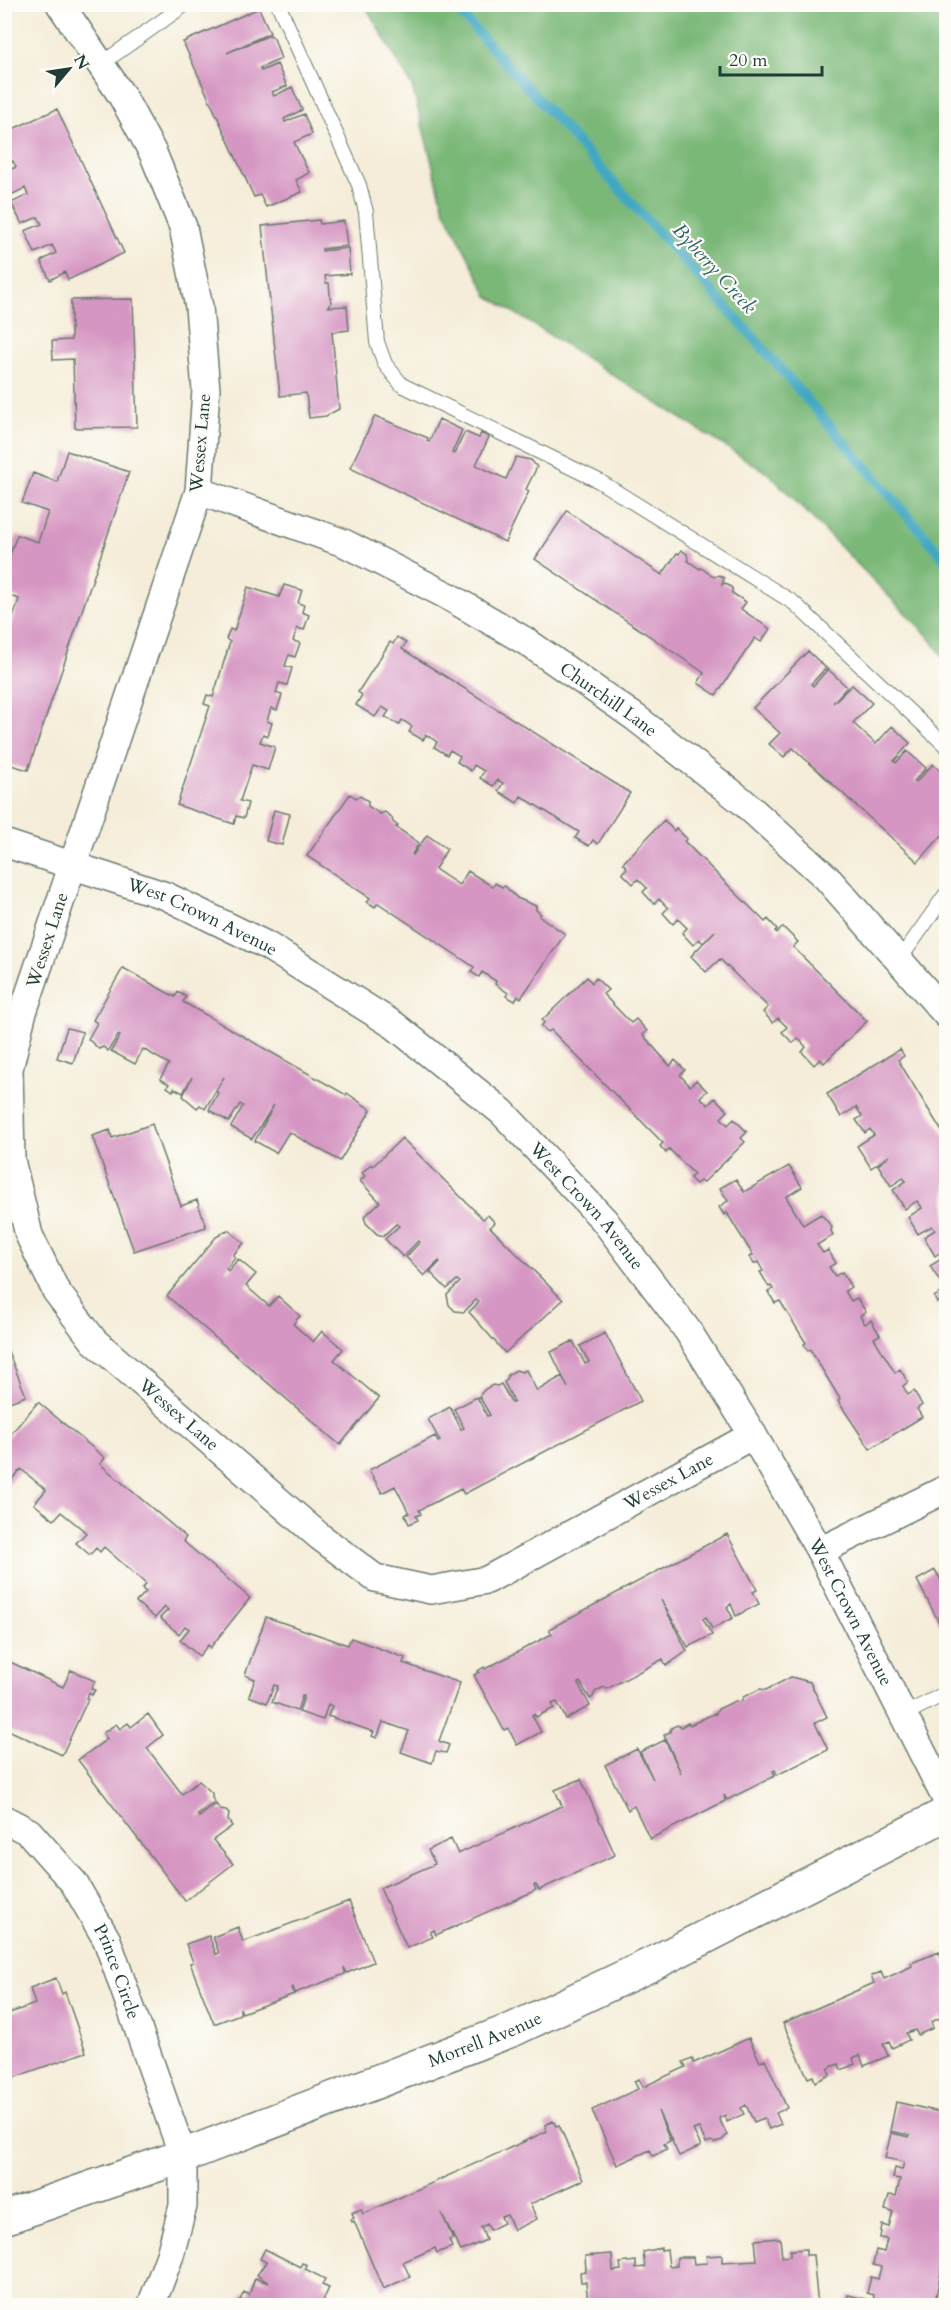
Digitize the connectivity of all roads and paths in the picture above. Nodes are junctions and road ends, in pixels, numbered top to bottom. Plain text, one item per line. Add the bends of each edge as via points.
1 (60, 4) edge
2 (186, 4) edge
3 (278, 4) edge
4 (101, 64) junction
5 (199, 491) junction
6 (946, 746) edge
7 (4, 843) edge
8 (72, 865) junction
9 (946, 894) edge
10 (900, 959) junction
11 (946, 1014) edge
12 (753, 1435) junction
13 (946, 1489) edge
14 (820, 1551) junction
15 (946, 1693) edge
16 (903, 1715) junction
17 (946, 1799) edge
18 (946, 1814) edge
19 (4, 1819) edge
20 (183, 2156) junction
21 (4, 2218) edge
22 (151, 2306) edge

1 - 4 street, Wessex Lane
2 - 4 lane
3 - 6 lane via 359,185 366,212 377,342 385,364 402,385 599,481 794,603
4 - 5 street, Wessex Lane via 153,153 183,227 199,307 206,390
5 - 8 street, Wessex Lane
5 - 10 street, Churchill Lane via 344,543 527,642 636,718 742,801 827,878
7 - 8 street, West Crown Avenue
8 - 12 street, West Crown Avenue via 166,896 266,945 394,1025 501,1112 604,1220 688,1331
8 - 12 street, Wessex Lane via 22,1015 9,1069 11,1161 30,1235 56,1292 94,1341 319,1536 375,1578 430,1590 487,1580
9 - 10 lane
10 - 11 street, Churchill Lane
12 - 14 street, West Crown Avenue
13 - 14 street
14 - 16 street, West Crown Avenue
15 - 16 lane
16 - 17 street, West Crown Avenue
18 - 20 street, Morrell Avenue via 654,1963 513,2029
19 - 20 street, Prince Circle via 28,1832 74,1883 107,1940
20 - 21 street, Morrell Avenue
20 - 22 street, Prince Circle via 183,2206

